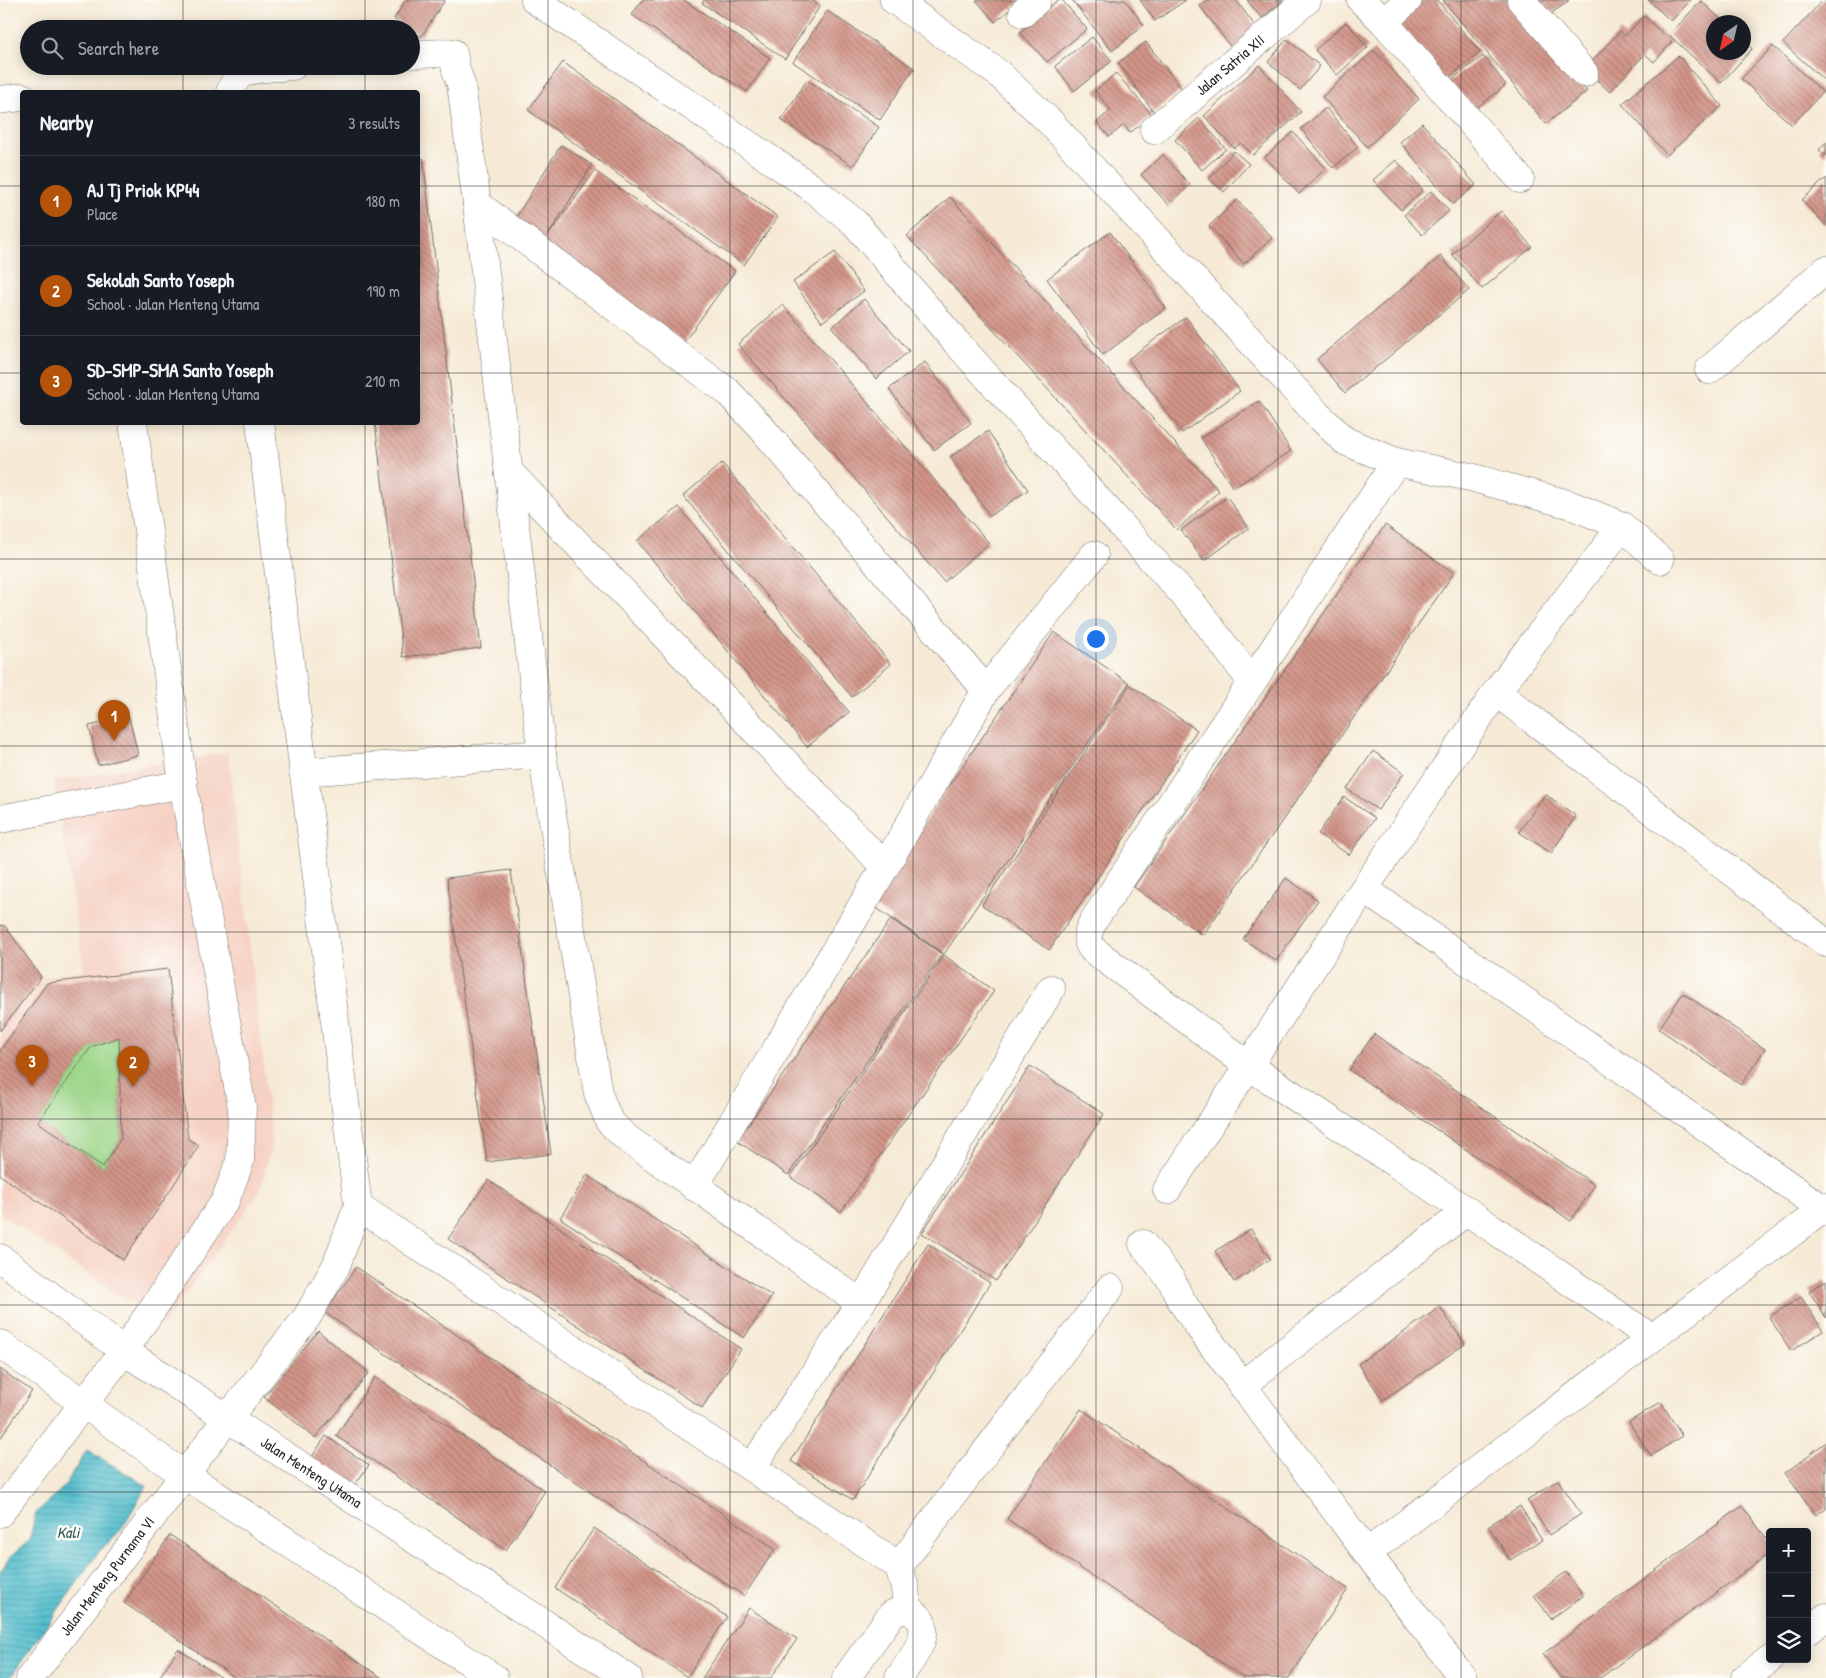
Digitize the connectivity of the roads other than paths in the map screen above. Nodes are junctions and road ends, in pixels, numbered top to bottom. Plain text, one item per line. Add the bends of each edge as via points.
1 (535, 0) edge
2 (894, 0) edge
3 (1307, 0) edge
4 (1361, 0) edge
5 (1408, 0) edge
6 (1521, 0) edge
7 (1384, 22) junction
8 (420, 54) edge
9 (1584, 73) dead end
10 (240, 75) edge
11 (231, 90) edge
12 (20, 97) edge
13 (0, 100) edge
14 (1154, 130) dead end
15 (1520, 179) dead end
16 (478, 204) junction
17 (1826, 270) edge
18 (1709, 370) dead end
19 (133, 425) edge
20 (260, 425) edge
21 (1396, 462) junction
22 (508, 472) junction
23 (1622, 526) junction
24 (1094, 555) dead end
25 (1660, 560) dead end
26 (1252, 682) junction
27 (986, 690) junction
28 (1496, 692) junction
29 (542, 754) junction
30 (303, 772) junction
31 (182, 784) junction
32 (0, 819) edge
33 (885, 867) junction
34 (1364, 888) junction
35 (1826, 943) edge
36 (1051, 989) dead end
37 (1249, 1066) junction
38 (694, 1187) junction
39 (1167, 1190) dead end
40 (358, 1206) junction
41 (1824, 1208) edge
42 (1467, 1211) junction
43 (1143, 1244) dead end
44 (0, 1258) edge
45 (1110, 1288) dead end
46 (861, 1303) junction
47 (1652, 1338) junction
48 (0, 1344) edge
49 (130, 1355) junction
50 (1243, 1384) junction
51 (89, 1408) junction
52 (227, 1419) junction
53 (752, 1467) junction
54 (174, 1468) junction
55 (0, 1513) edge
56 (1367, 1553) junction
57 (899, 1566) junction
58 (907, 1609) junction
59 (1826, 1617) edge
60 (1811, 1628) edge
61 (1766, 1662) edge
62 (39, 1675) edge
63 (494, 1678) edge
64 (628, 1678) edge
65 (846, 1678) edge
66 (899, 1678) edge
67 (1463, 1678) edge
68 (1745, 1678) edge

1 - 26 street via 808,185 854,222 956,342 1195,607
2 - 21 street via 998,73 1051,123 1318,416 1345,441
3 - 14 street, Jalan Satria XII
4 - 7 street
5 - 7 street
6 - 9 street
7 - 15 street
8 - 16 street via 453,53 464,102
10 - 11 street
12 - 13 street
16 - 22 street
16 - 27 street via 728,392
17 - 18 street
19 - 31 street
20 - 30 street
21 - 23 street via 1470,477 1568,504
21 - 26 street
22 - 29 street
22 - 33 street
23 - 25 street
23 - 28 street
24 - 27 street
26 - 37 street via 1094,920 1086,940 1093,950
27 - 33 street
28 - 34 street
28 - 35 street
29 - 30 street
29 - 38 street via 598,1093 609,1121 625,1137
30 - 40 street
31 - 32 street
31 - 49 street via 242,1108 240,1161 225,1201
33 - 38 street
34 - 37 street
34 - 41 street
36 - 46 street
37 - 39 street
37 - 42 street
38 - 46 street
40 - 52 street, Jalan Menteng Purnama VI via 336,1266 307,1317
40 - 53 street
41 - 47 street
42 - 47 street
42 - 50 street
43 - 50 street via 1172,1280 1196,1323
44 - 49 street, Jalan Menteng Utama
45 - 57 street
46 - 53 street
47 - 56 street
48 - 51 street
49 - 51 street
49 - 52 street, Jalan Menteng Utama
50 - 56 street
51 - 54 street
51 - 55 street
52 - 54 street, Jalan Menteng Purnama VI
52 - 64 street, Jalan Menteng Utama
53 - 57 street
54 - 62 street, Jalan Menteng Purnama VI
54 - 63 street
56 - 67 street
57 - 58 street
58 - 65 street via 891,1615
58 - 66 street via 916,1614 923,1624 924,1633 922,1643
59 - 60 street
61 - 68 street

